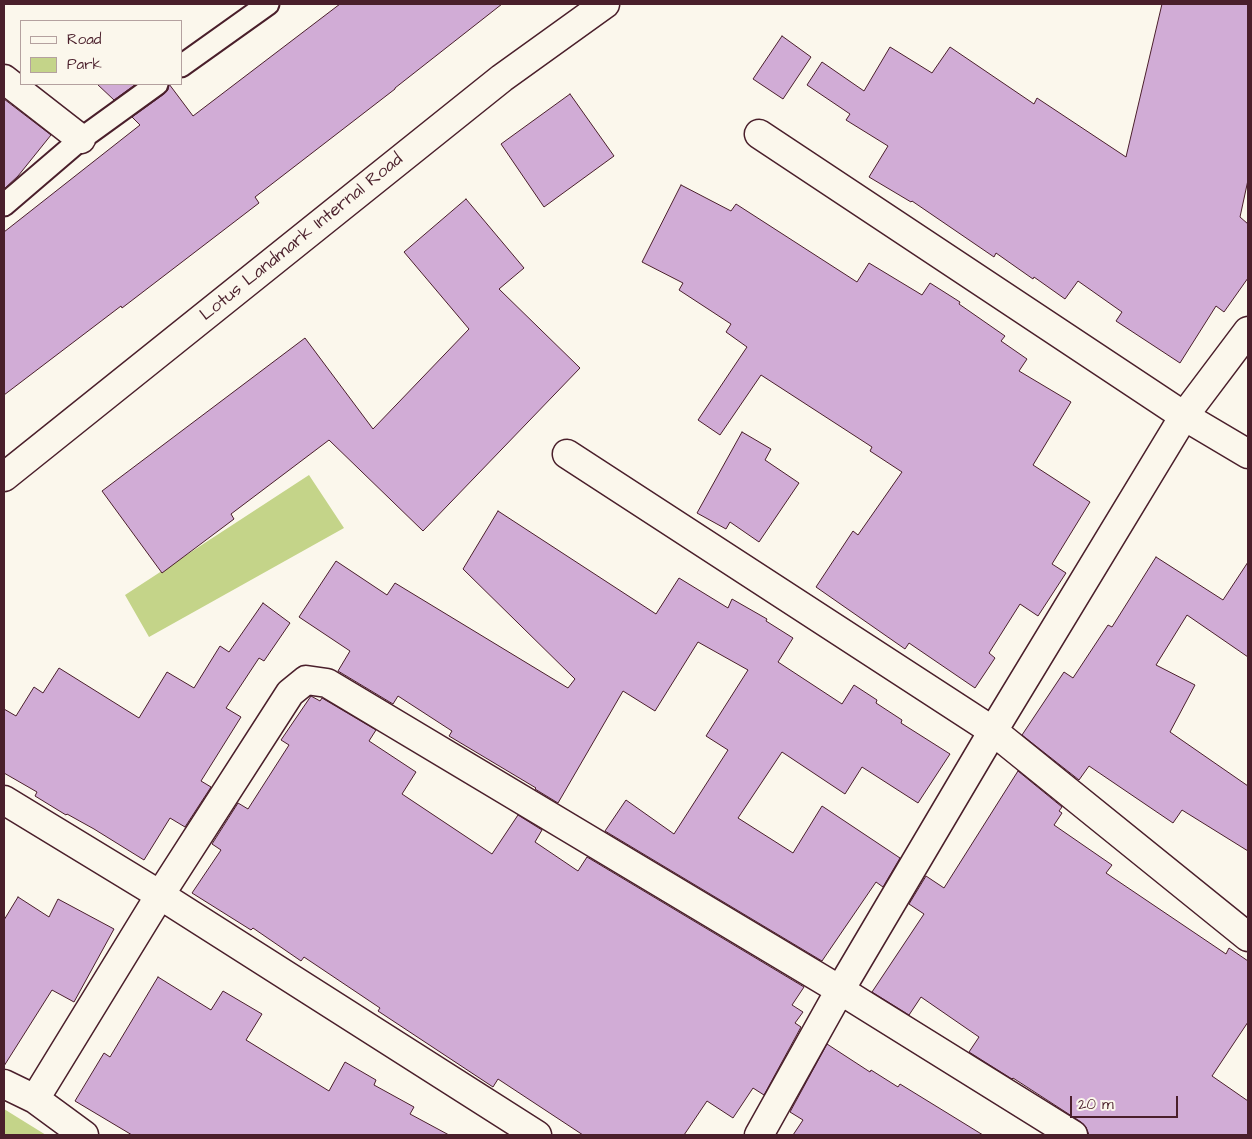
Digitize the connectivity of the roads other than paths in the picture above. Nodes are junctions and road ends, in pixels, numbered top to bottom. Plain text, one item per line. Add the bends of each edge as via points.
1 (268, 4) edge
2 (605, 4) edge
3 (182, 65) edge
4 (4, 79) edge
5 (156, 85) edge
6 (759, 134) dead end
7 (81, 139) junction
8 (4, 205) edge
9 (1248, 331) edge
10 (1184, 416) junction
11 (566, 454) dead end
12 (1248, 454) edge
13 (4, 477) edge
14 (993, 730) junction
15 (4, 800) edge
16 (160, 894) junction
17 (1248, 937) edge
18 (840, 990) junction
19 (4, 1084) edge
20 (35, 1099) junction
21 (84, 1135) edge
22 (537, 1135) edge
23 (759, 1135) edge
24 (1073, 1135) edge

1 - 3 street
2 - 13 street, Lotus Landmark Internal Road via 502,78
4 - 7 street
5 - 7 street
6 - 10 street
7 - 8 street
9 - 10 street
10 - 12 street
10 - 14 street
11 - 14 street
14 - 17 street
14 - 18 street
15 - 16 street
16 - 18 street via 290,693 306,680 327,683
16 - 20 street
16 - 22 street
18 - 23 street
18 - 24 street
19 - 20 street
20 - 21 street

